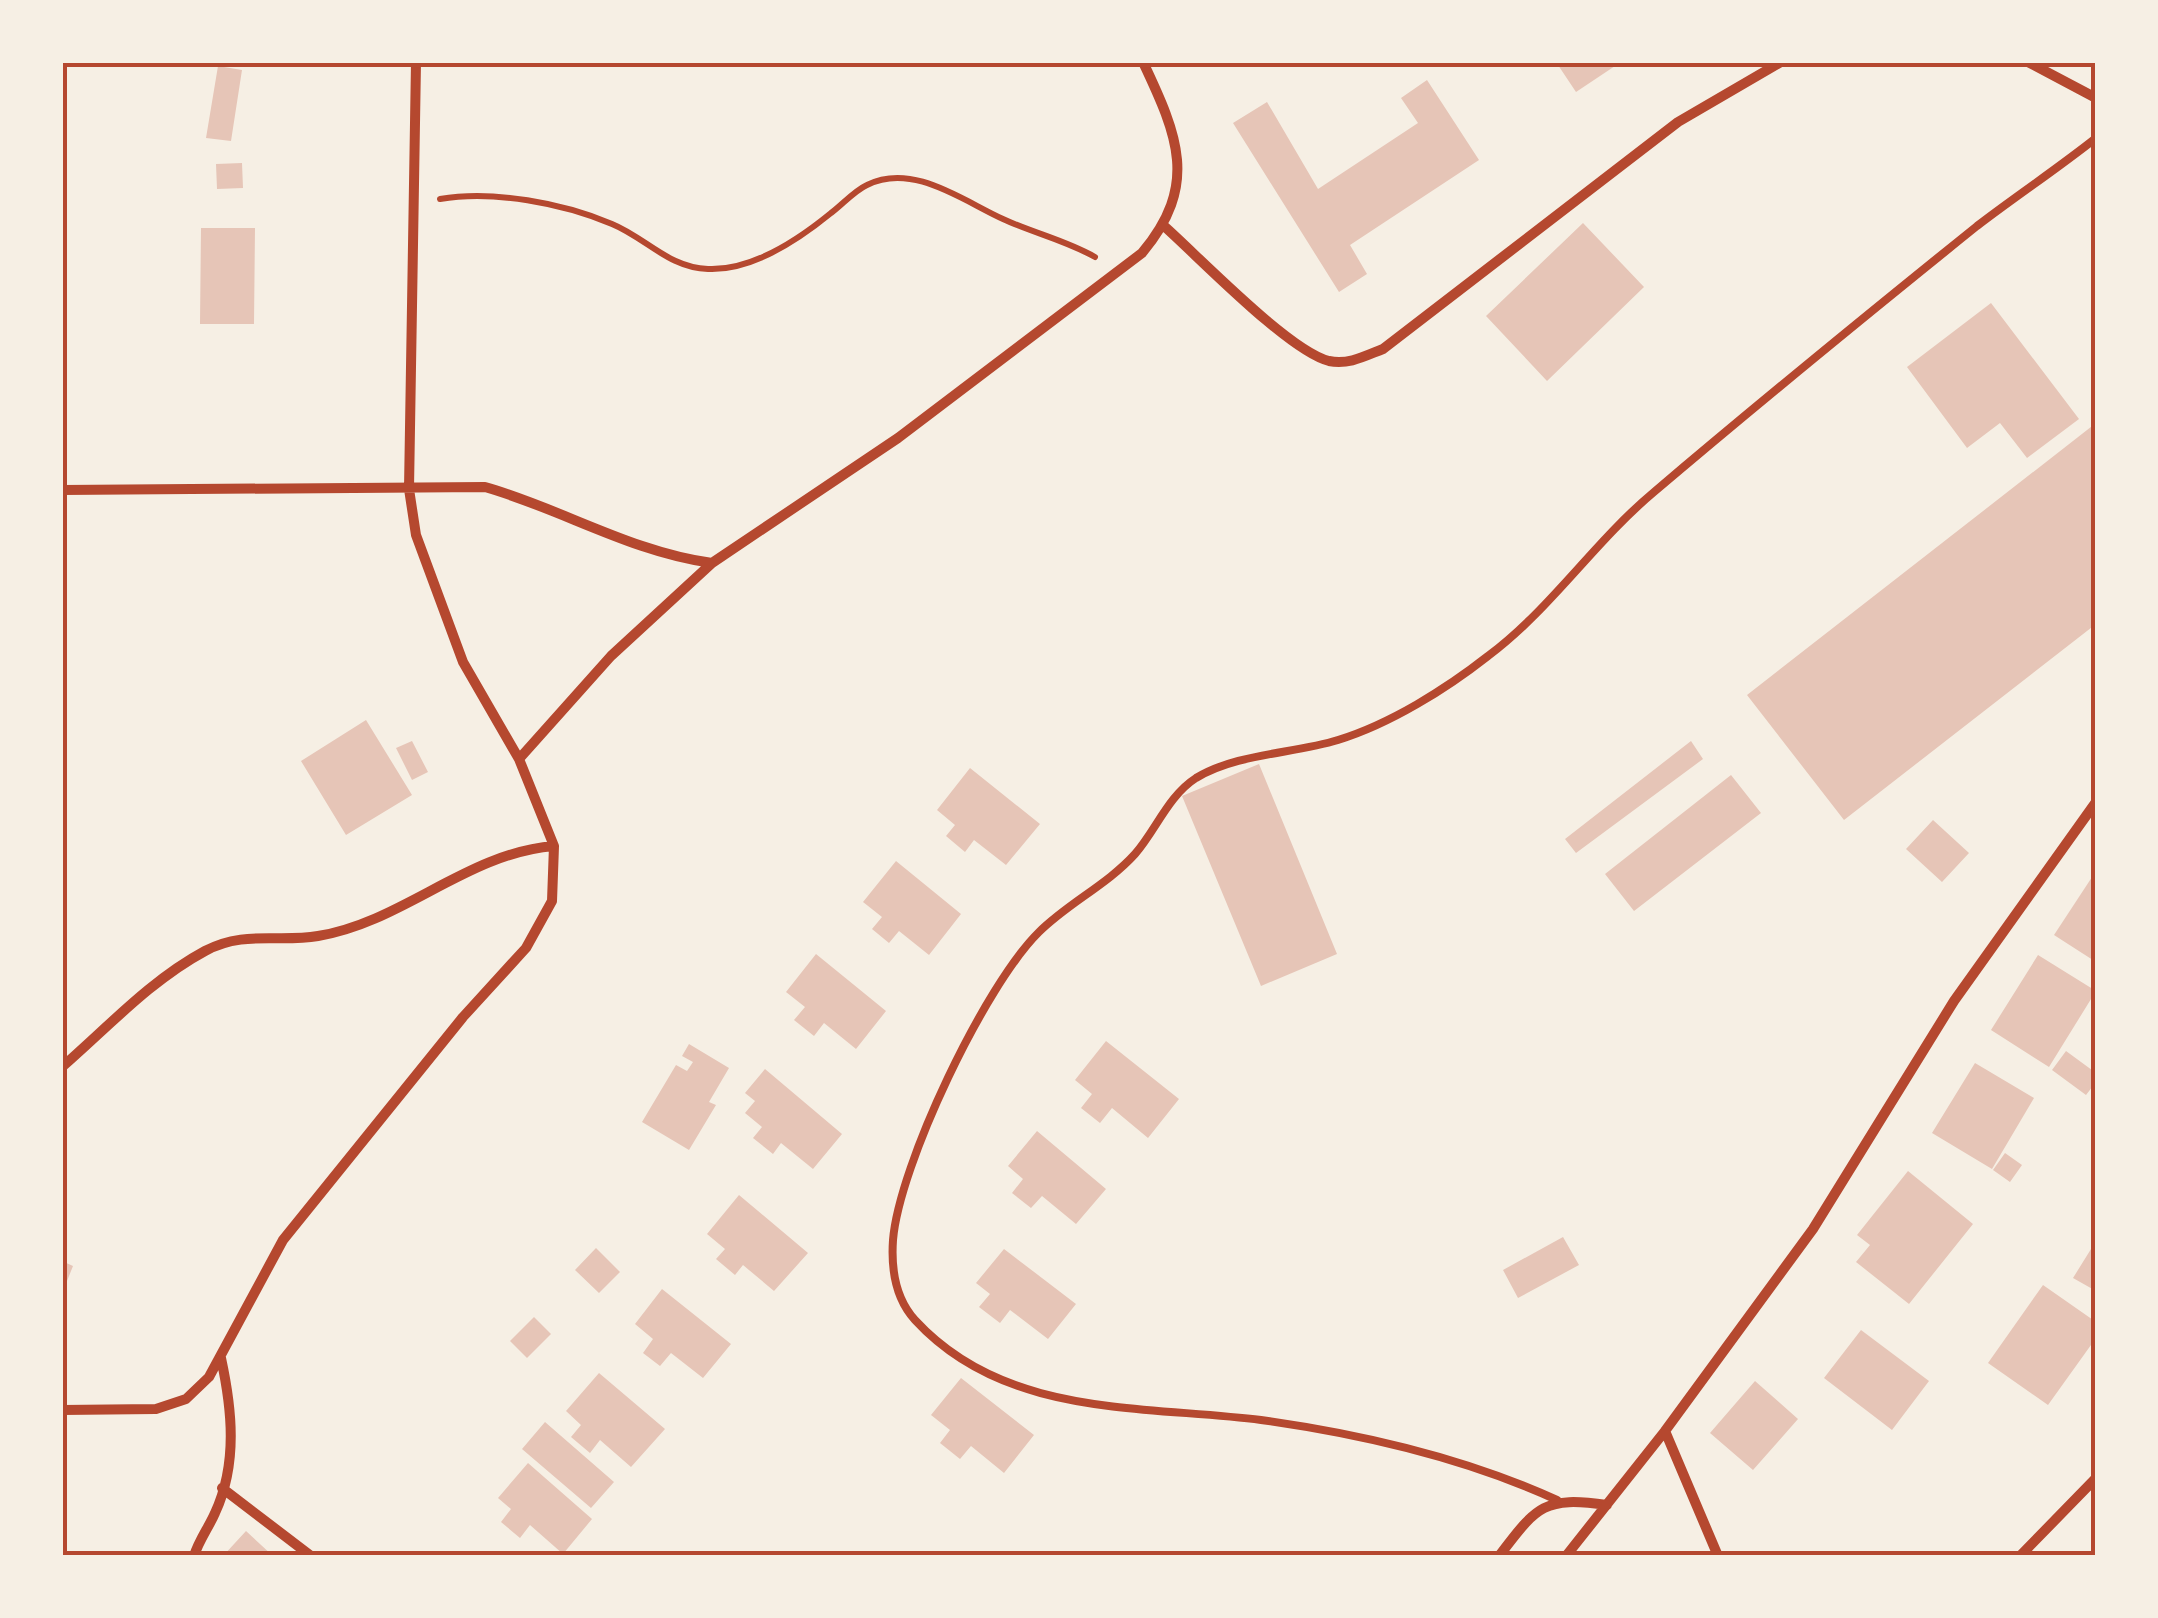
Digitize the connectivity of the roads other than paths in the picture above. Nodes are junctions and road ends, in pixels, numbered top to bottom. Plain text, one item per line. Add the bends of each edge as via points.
1 (416, 62) edge
2 (1143, 62) edge
3 (1781, 62) edge
4 (2028, 62) edge
5 (2096, 98) edge
6 (2096, 138) edge
7 (1164, 226) junction
8 (410, 489) junction
9 (62, 490) edge
10 (712, 563) junction
11 (519, 760) junction
12 (2096, 802) edge
13 (554, 846) junction
14 (62, 1067) edge
15 (220, 1357) junction
16 (62, 1410) edge
17 (1666, 1431) junction
18 (2096, 1478) edge
19 (222, 1488) junction
20 (1557, 1500) junction
21 (1607, 1505) junction
22 (194, 1556) edge
23 (311, 1556) edge
24 (1499, 1556) edge
25 (1566, 1556) edge
26 (1718, 1556) edge
27 (2020, 1556) edge

1 - 8 street
2 - 7 street via 1178,157 1178,195
3 - 7 street via 1678,122 1396,339 1351,362 1300,346
4 - 5 street
6 - 20 lane via 1651,494 1486,658 1355,734 1244,761 1189,783 1136,852 1039,932 1010,966 922,1141 892,1242 896,1290 916,1320 994,1376 1088,1406 1263,1420 1370,1441 1510,1479
7 - 10 street via 1142,253 898,438
8 - 9 street
8 - 10 street via 485,487 674,558
8 - 11 street via 416,535 464,662
10 - 11 street via 611,656
11 - 13 street
12 - 17 street via 1954,1000 1813,1229
13 - 14 street via 499,855 321,936 242,937 210,948 130,1004
13 - 15 street via 552,901 526,948 283,1240
15 - 16 street via 210,1377 174,1405
15 - 19 street via 232,1408
17 - 21 street
17 - 26 street
18 - 27 street
19 - 22 street
19 - 23 street
20 - 21 street
20 - 24 street
21 - 25 street

